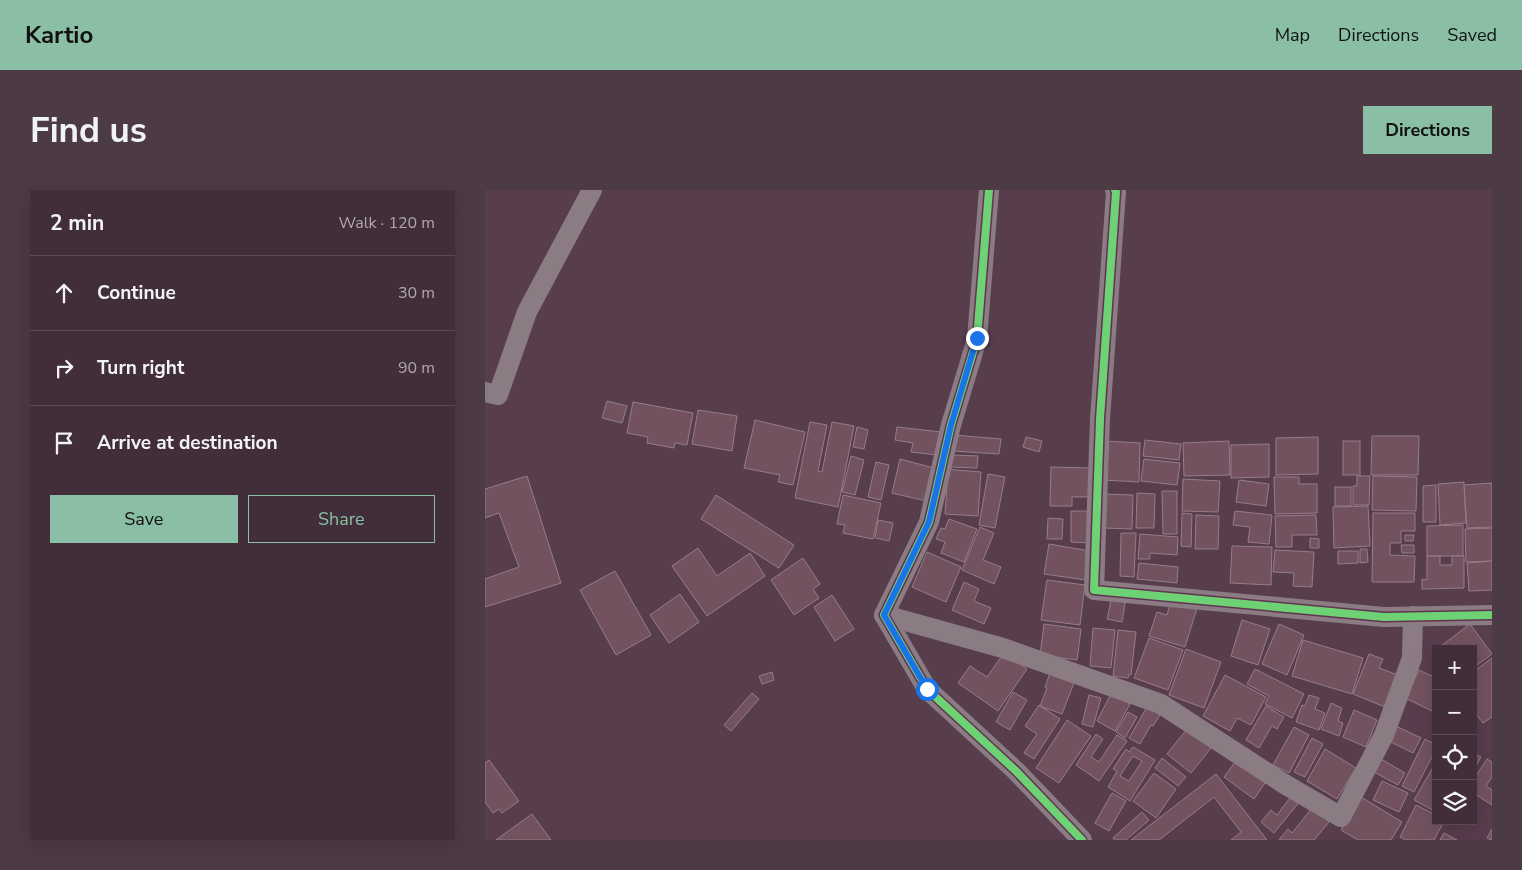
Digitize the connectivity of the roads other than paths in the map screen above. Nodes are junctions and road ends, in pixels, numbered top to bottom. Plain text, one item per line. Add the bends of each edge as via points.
1 (591, 190) edge
2 (989, 190) edge
3 (1115, 190) edge
4 (485, 392) edge
5 (884, 615) junction
6 (1492, 615) edge
7 (1413, 616) junction
8 (1082, 840) edge

1 - 4 street via 527,312 498,395
2 - 5 street via 977,338 951,425 929,522
3 - 7 street via 1100,419 1094,590 1330,613
5 - 7 street via 1003,648 1161,704 1341,817 1384,735 1412,658
5 - 8 street via 927,689 1016,771
6 - 7 street

